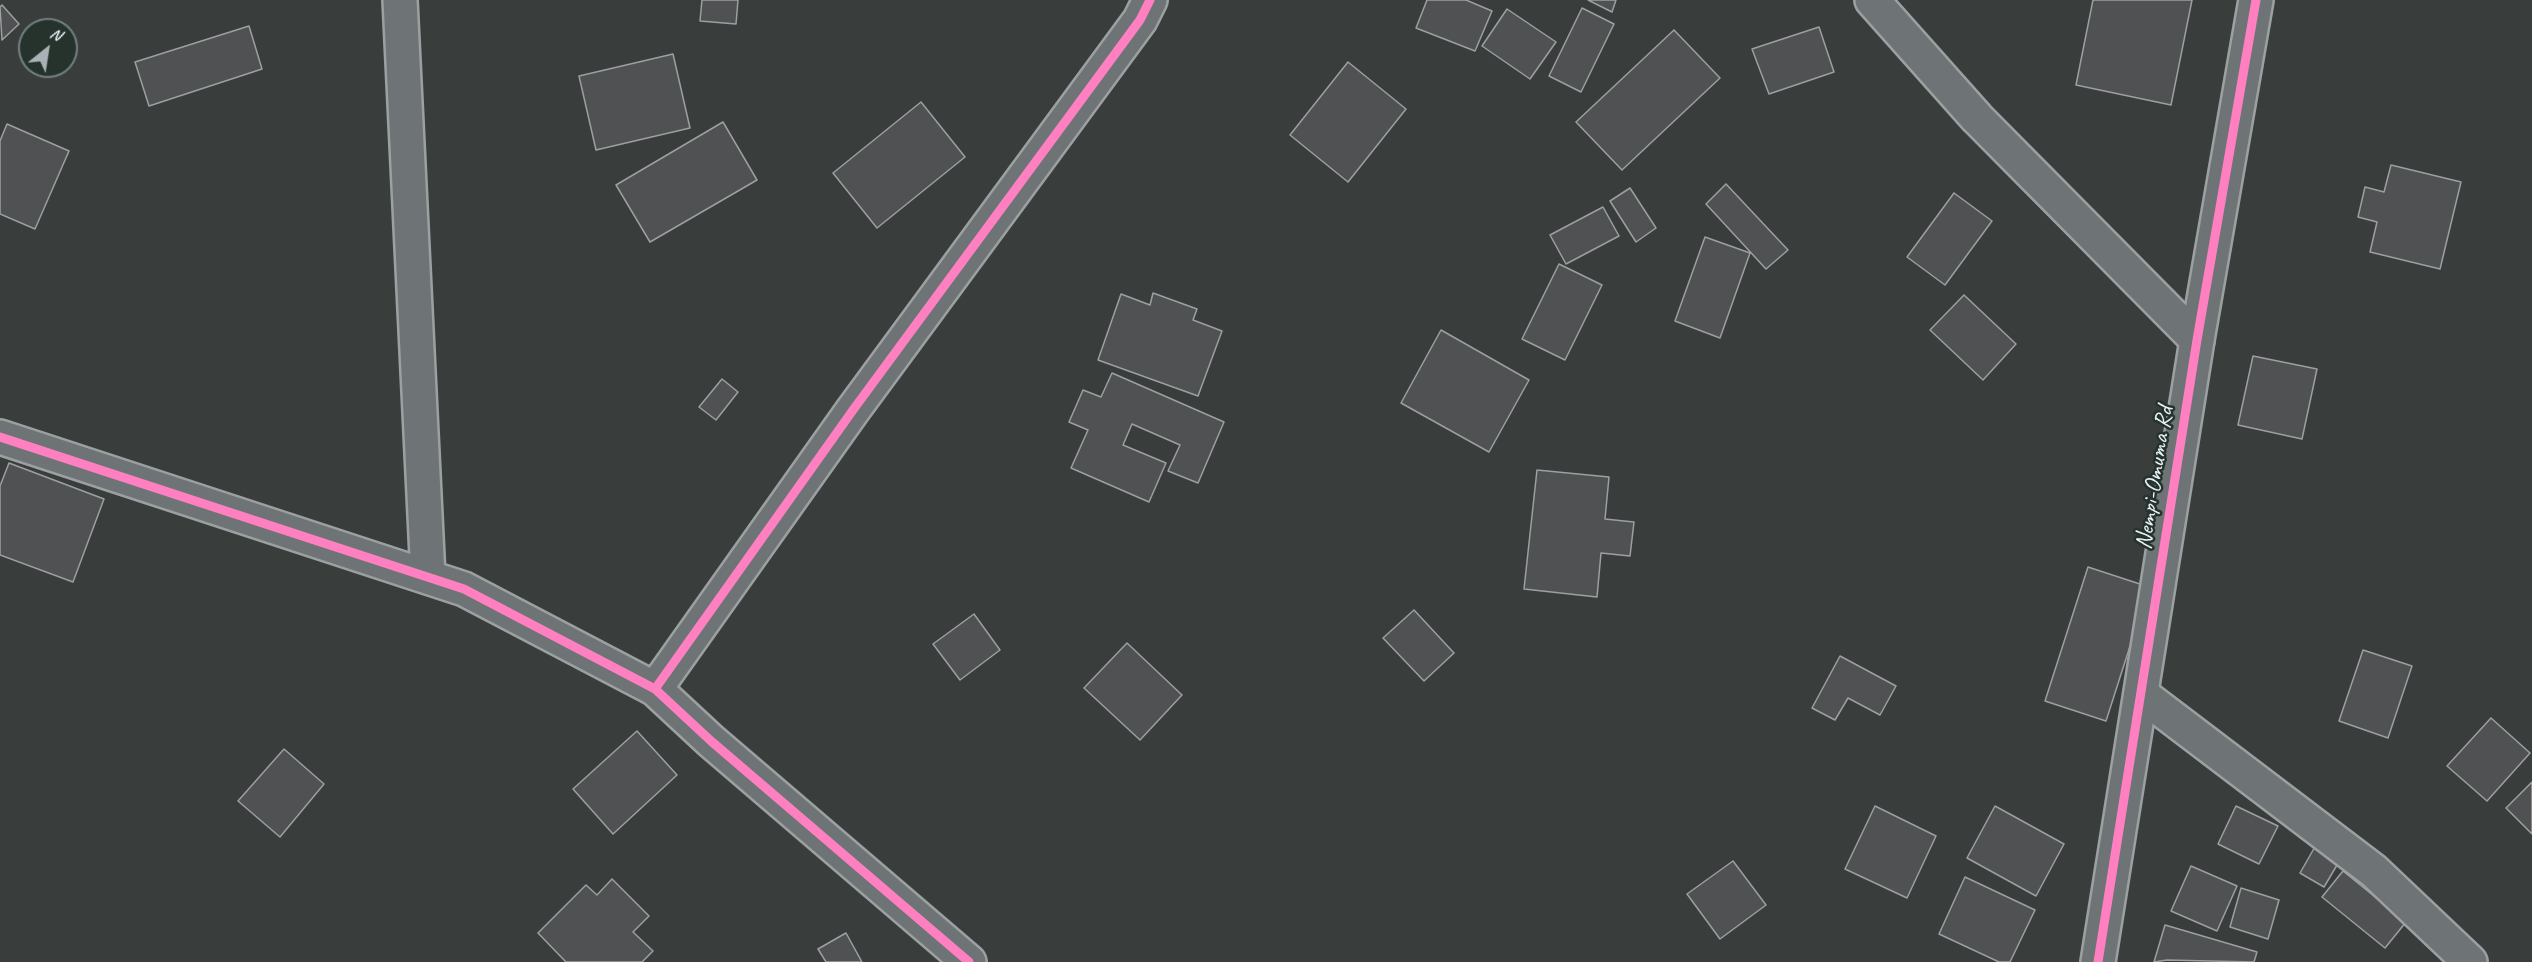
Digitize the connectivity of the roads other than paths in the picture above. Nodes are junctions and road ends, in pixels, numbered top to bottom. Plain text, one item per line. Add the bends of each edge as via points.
1 (400, 0) edge
2 (1150, 0) edge
3 (1872, 0) edge
4 (2256, 0) edge
5 (2197, 340) junction
6 (0, 437) edge
7 (428, 577) junction
8 (655, 688) junction
9 (2141, 694) junction
10 (969, 962) edge
11 (2098, 962) edge
12 (2470, 962) edge

1 - 7 street
2 - 8 street via 1140,20 853,410
3 - 5 street via 1977,118
4 - 5 street, Nempi-Omuma Rd
5 - 9 street, Nempi-Omuma Rd
6 - 7 street
7 - 8 street via 464,589
8 - 10 street via 711,741
9 - 11 street, Nempi-Omuma Rd
9 - 12 street via 2374,871

